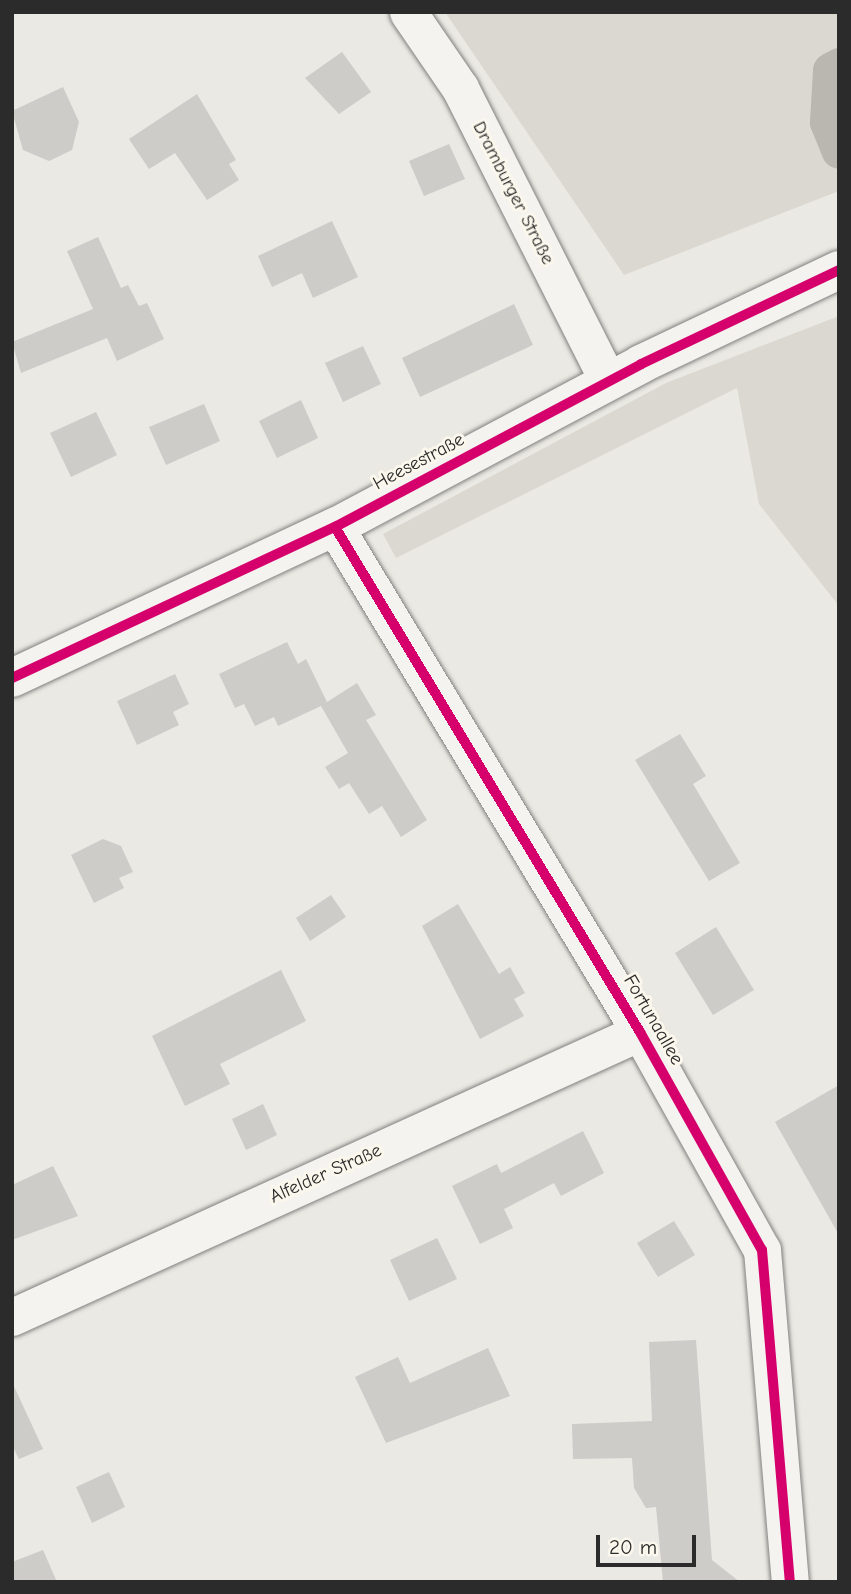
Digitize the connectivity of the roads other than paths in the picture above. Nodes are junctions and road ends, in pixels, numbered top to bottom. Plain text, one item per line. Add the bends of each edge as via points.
1 (408, 12) edge
2 (839, 270) edge
3 (608, 381) junction
4 (334, 527) junction
5 (12, 678) edge
6 (640, 1032) junction
7 (12, 1317) edge
8 (790, 1582) edge

1 - 3 street, Dramburger Straße via 460,88
2 - 3 street, Heesestraße
3 - 4 street, Heesestraße
4 - 5 street, Heesestraße
4 - 6 street, Fortunaallee
6 - 7 street, Alfelder Straße
6 - 8 street, Fortunaallee via 762,1250

